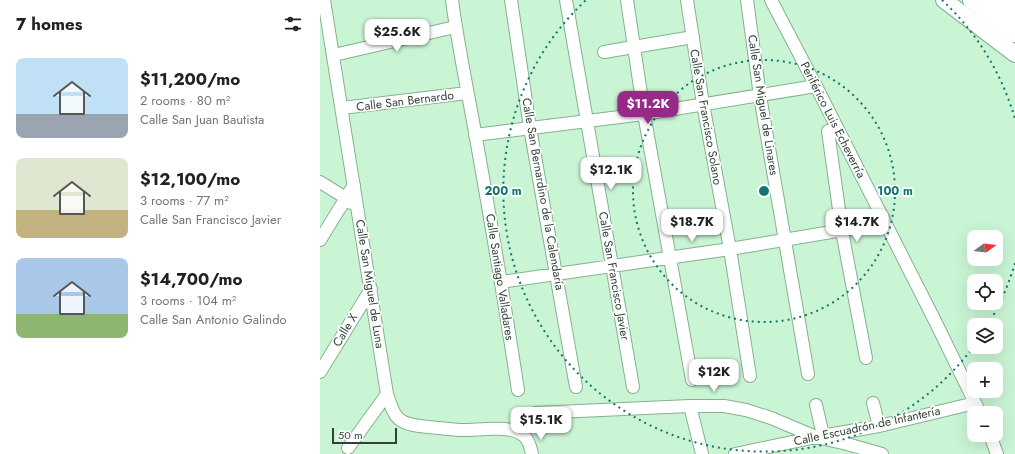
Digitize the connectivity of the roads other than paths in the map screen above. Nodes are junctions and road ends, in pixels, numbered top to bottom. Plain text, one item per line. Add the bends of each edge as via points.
1 (324, 0) edge
2 (452, 0) edge
3 (511, 0) edge
4 (566, 0) edge
5 (627, 0) edge
6 (687, 0) edge
7 (747, 0) edge
8 (771, 0) edge
9 (944, 0) edge
10 (972, 0) edge
11 (994, 0) edge
12 (1011, 0) edge
13 (1015, 3) edge
14 (1015, 16) edge
15 (455, 27) junction
16 (1015, 34) edge
17 (693, 37) junction
18 (634, 47) junction
19 (604, 52) dead end
20 (1015, 54) edge
21 (334, 55) junction
22 (816, 86) junction
23 (467, 93) junction
24 (760, 96) junction
25 (703, 104) junction
26 (342, 108) junction
27 (644, 114) junction
28 (587, 120) junction
29 (530, 128) junction
30 (828, 130) dead end
31 (476, 135) junction
32 (320, 182) edge
33 (354, 185) junction
34 (346, 198) junction
35 (358, 209) junction
36 (885, 223) junction
37 (842, 231) junction
38 (320, 240) edge
39 (785, 240) junction
40 (730, 249) junction
41 (670, 258) junction
42 (612, 267) junction
43 (557, 275) junction
44 (501, 282) junction
45 (371, 288) junction
46 (866, 358) dead end
47 (320, 372) edge
48 (808, 374) dead end
49 (750, 376) dead end
50 (692, 380) dead end
51 (633, 386) dead end
52 (576, 388) dead end
53 (518, 390) dead end
54 (387, 394) junction
55 (874, 403) dead end
56 (816, 405) dead end
57 (690, 406) junction
58 (976, 406) edge
59 (967, 410) edge
60 (534, 413) dead end
61 (879, 426) junction
62 (819, 436) junction
63 (993, 442) edge
64 (348, 448) dead end
65 (532, 454) edge
66 (702, 454) edge
67 (735, 454) edge
68 (882, 454) edge
69 (997, 454) edge

1 - 21 street, Calle San Miguel de Luna
2 - 15 street, Calle Santiago Valladares
3 - 29 street, Calle San Bernardino de la Calendaría
4 - 28 street, Calle San Francisco Javier
5 - 18 street
6 - 17 street, Calle San Francisco Solano
7 - 24 street, Calle San Miguel de Linares
8 - 22 street, Periférico Luis Echeverría
9 - 20 main road
10 - 16 highway
11 - 14 highway
12 - 13 main road
15 - 21 street
15 - 23 street, Calle Santiago Valladares
17 - 18 street
17 - 25 street, Calle San Francisco Solano
18 - 19 street
18 - 27 street
21 - 26 street, Calle San Miguel de Luna
22 - 24 street
22 - 36 street, Periférico Luis Echeverría
23 - 26 street, Calle San Bernardo
23 - 31 street, Calle Santiago Valladares
24 - 25 street
24 - 39 street, Calle San Miguel de Linares
25 - 27 street
25 - 40 street, Calle San Francisco Solano
26 - 33 street, Calle San Miguel de Luna
27 - 28 street
27 - 41 street
28 - 29 street
28 - 42 street, Calle San Francisco Javier
29 - 31 street
29 - 43 street, Calle San Bernardino de la Calendaría
30 - 37 street
31 - 44 street, Calle Santiago Valladares
32 - 34 street
33 - 34 street
33 - 35 street, Calle San Miguel de Luna
34 - 35 street
34 - 38 street
35 - 45 street, Calle San Miguel de Luna
36 - 37 street
36 - 58 street, Periférico Luis Echeverría
37 - 39 street
37 - 46 street
39 - 40 street
39 - 48 street, Calle San Miguel de Linares
40 - 41 street
40 - 49 street, Calle San Francisco Solano
41 - 42 street
41 - 50 street
42 - 43 street
42 - 51 street, Calle San Francisco Javier
43 - 44 street
43 - 52 street, Calle San Bernardino de la Calendaría
44 - 53 street, Calle Santiago Valladares
45 - 47 street, Calle X
45 - 54 street, Calle San Miguel de Luna
54 - 64 street
54 - 65 street, Calle San Miguel de Luna via 390,405 399,419 419,426 460,430 511,430 526,437
55 - 61 street
56 - 62 street
57 - 60 street
57 - 62 street via 724,406 746,410
57 - 66 street
59 - 61 street, Calle Escuadrón de Infantería
61 - 62 street, Calle Escuadrón de Infantería
62 - 67 street, Calle Escuadrón de Infantería
62 - 68 street
63 - 69 street

